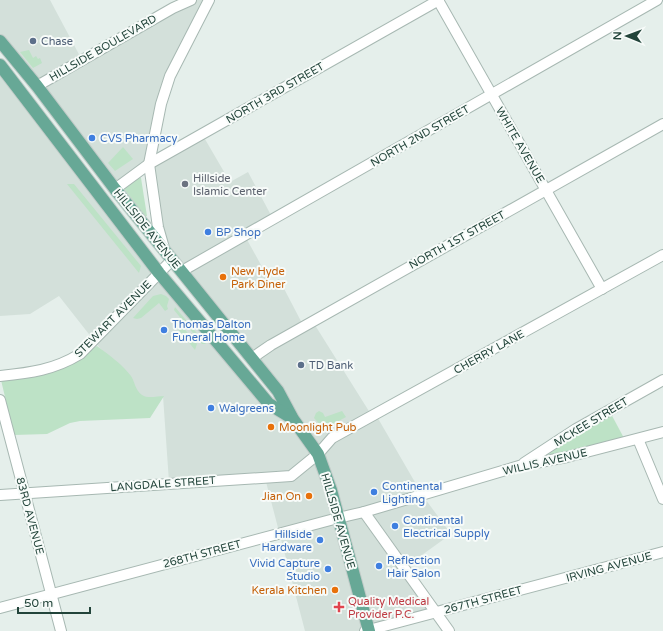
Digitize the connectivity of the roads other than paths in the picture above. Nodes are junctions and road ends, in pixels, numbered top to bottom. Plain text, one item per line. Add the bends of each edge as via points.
1 (191, 0) edge
2 (209, 0) edge
3 (438, 0) edge
4 (658, 0) edge
5 (0, 41) edge
6 (0, 65) edge
7 (37, 86) junction
8 (492, 95) junction
9 (663, 124) edge
10 (149, 164) junction
11 (115, 189) junction
12 (546, 190) junction
13 (663, 255) edge
14 (169, 256) junction
15 (182, 272) junction
16 (159, 273) junction
17 (602, 289) junction
18 (252, 358) junction
19 (0, 376) edge
20 (663, 380) edge
21 (0, 400) edge
22 (293, 419) junction
23 (663, 432) edge
24 (638, 439) junction
25 (318, 454) junction
26 (519, 466) junction
27 (24, 493) junction
28 (0, 495) edge
29 (663, 499) edge
30 (405, 501) joint
31 (364, 512) junction
32 (338, 518) junction
33 (663, 552) edge
34 (556, 581) joint
35 (51, 594) junction
36 (0, 608) edge
37 (436, 612) junction
38 (61, 631) edge
39 (368, 631) edge
40 (449, 631) edge

1 - 7 street, HILLSIDE BOULEVARD
2 - 10 street via 170,76 161,104
3 - 8 street, WHITE AVENUE
3 - 10 street, NORTH 3RD STREET
4 - 8 street, NORTH 2ND STREET
5 - 7 main road, HILLSIDE AVENUE
6 - 16 main road, HILLSIDE AVENUE
7 - 11 main road, HILLSIDE AVENUE
8 - 12 street, WHITE AVENUE
8 - 15 street, NORTH 2ND STREET
9 - 12 street, NORTH 1ST STREET
10 - 11 street, NORTH 3RD STREET
10 - 14 street via 160,233
11 - 14 main road, HILLSIDE AVENUE
12 - 17 street, WHITE AVENUE
12 - 18 street, NORTH 1ST STREET
13 - 17 street, CHERRY LANE
14 - 15 main road, HILLSIDE AVENUE
14 - 16 street, STEWART AVENUE
15 - 18 main road, HILLSIDE AVENUE
16 - 19 street, STEWART AVENUE via 80,354 66,363 48,369
16 - 22 main road, HILLSIDE AVENUE via 269,404
17 - 25 street, CHERRY LANE via 332,438
18 - 22 main road, HILLSIDE AVENUE via 278,391
20 - 26 street, MCKEE STREET via 576,429
21 - 27 street, 83RD AVENUE
22 - 25 main road, HILLSIDE AVENUE
23 - 24 street, WILLIS AVENUE
24 - 26 street, WILLIS AVENUE via 567,458
24 - 29 street
25 - 27 street, LANGDALE STREET via 291,476
25 - 32 main road, HILLSIDE AVENUE
26 - 30 street, WILLIS AVENUE
27 - 28 street, LANGDALE STREET
27 - 35 street, 83RD AVENUE
30 - 31 street, 268TH STREET
31 - 32 street, 268TH STREET
31 - 37 street
32 - 35 street, 268TH STREET
32 - 39 main road, HILLSIDE AVENUE
33 - 34 street, IRVING AVENUE
34 - 37 street, 267TH STREET
35 - 36 street, 268TH STREET
35 - 38 street, 83RD AVENUE
37 - 39 street, 267TH STREET
37 - 40 street

